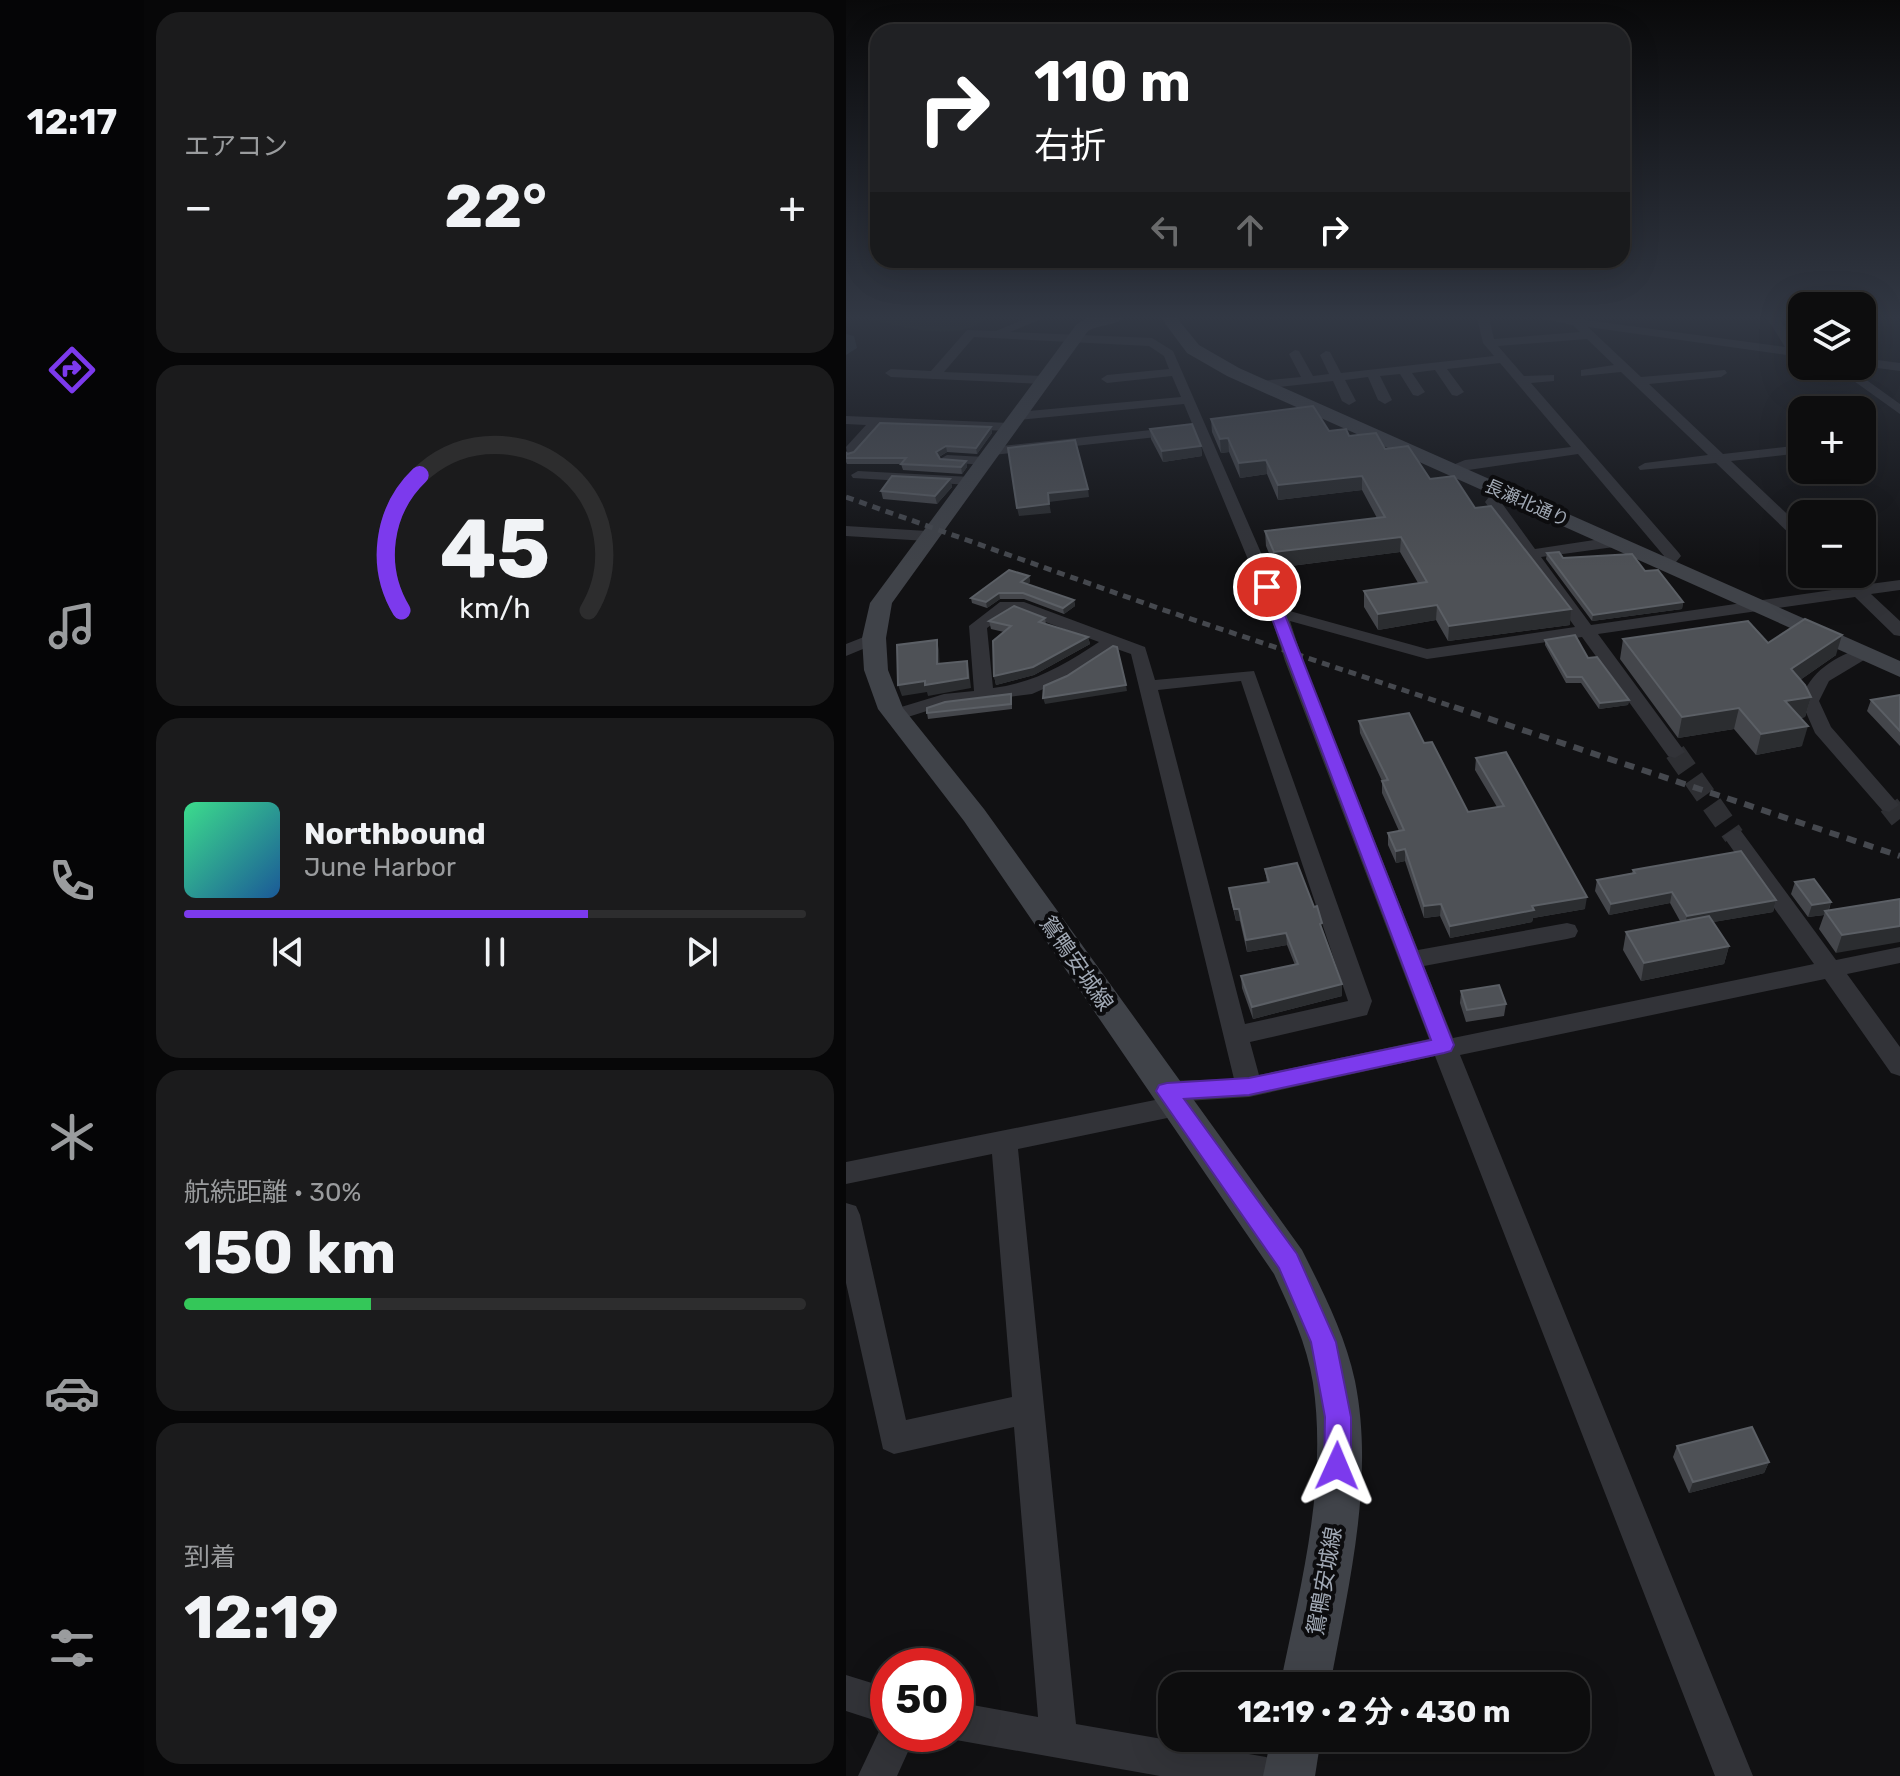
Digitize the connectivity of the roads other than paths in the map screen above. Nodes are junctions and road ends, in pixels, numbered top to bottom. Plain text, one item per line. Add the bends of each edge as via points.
1 (1029, 401) edge
2 (1181, 401) edge
3 (1189, 401) edge
4 (1297, 401) edge
5 (1538, 401) edge
6 (1660, 401) edge
7 (1322, 412) junction
8 (1299, 416) edge
9 (846, 420) edge
10 (877, 421) junction
11 (1014, 422) junction
12 (1206, 428) junction
13 (959, 446) edge
14 (1579, 450) junction
15 (1788, 450) edge
16 (848, 453) edge
17 (1719, 458) junction
18 (978, 460) junction
19 (1645, 467) dead end
20 (1453, 470) junction
21 (858, 475) dead end
22 (1501, 491) junction
23 (1788, 524) edge
24 (846, 531) edge
25 (927, 536) junction
26 (1614, 542) junction
27 (1530, 554) junction
28 (1665, 565) junction
29 (1900, 585) edge
30 (1856, 588) edge
31 (1859, 591) junction
32 (1754, 605) junction
33 (1279, 613) junction
34 (1900, 631) edge
35 (1587, 632) junction
36 (1114, 640) junction
37 (860, 644) edge
38 (1863, 653) junction
39 (1900, 670) edge
40 (1149, 686) junction
41 (984, 695) junction
42 (895, 715) junction
43 (1675, 752) tunnel mouth
44 (1889, 805) tunnel mouth
45 (1734, 836) tunnel mouth
46 (1567, 931) dead end
47 (1900, 955) edge
48 (1410, 960) junction
49 (1831, 969) junction
50 (1237, 1035) junction
51 (1444, 1047) junction
52 (1900, 1066) edge
53 (1249, 1087) junction
54 (1172, 1098) junction
55 (1004, 1141) junction
56 (846, 1173) edge
57 (846, 1215) edge
58 (1029, 1409) junction
59 (1308, 1672) edge
60 (846, 1693) edge
61 (870, 1700) edge
62 (974, 1724) edge
63 (1059, 1740) junction
64 (888, 1752) edge
65 (1293, 1752) edge
66 (877, 1776) edge
67 (1266, 1776) edge
68 (1289, 1776) edge
69 (1734, 1776) edge

1 - 11 main road, 鴛鴨安城線
2 - 11 street
3 - 12 street
4 - 7 main road, 長瀬北通り
5 - 14 street
6 - 17 street
7 - 8 street
7 - 20 main road, 長瀬北通り
9 - 10 street
10 - 11 street
10 - 16 street
11 - 18 main road, 鴛鴨安城線
12 - 18 street
12 - 33 street
13 - 18 street
14 - 20 street via 1465,464
14 - 28 street via 1673,556
15 - 17 street
17 - 19 street
17 - 23 street
18 - 21 street
18 - 25 main road, 鴛鴨安城線
20 - 22 main road, 長瀬北通り
22 - 26 main road, 長瀬北通り
22 - 27 street via 1493,502
24 - 25 street
25 - 37 main road, 鴛鴨安城線
26 - 27 street
26 - 28 main road, 長瀬北通り
27 - 35 street
28 - 32 main road, 長瀬北通り
29 - 31 street
30 - 31 street
31 - 32 street
31 - 34 street
32 - 35 street
32 - 38 main road, 長瀬北通り
33 - 35 street via 1427,654
33 - 48 street
35 - 43 street
36 - 40 street via 1139,651
36 - 41 street via 1060,675 1025,690
36 - 41 street via 1006,606 978,626
37 - 42 main road, 鴛鴨安城線
38 - 39 main road, 長瀬北通り
38 - 44 street via 1837,665 1815,684 1810,701 1822,729
40 - 50 street
40 - 50 street via 1248,675 1360,1001 1358,1009
41 - 42 street
42 - 54 main road, 鴛鴨安城線 via 974,815
45 - 49 street
46 - 48 street
47 - 49 street
48 - 51 street
49 - 51 street
49 - 52 street
50 - 53 street
51 - 53 street
51 - 69 street
53 - 54 street
54 - 55 street
54 - 59 main road, 鴛鴨安城線 via 1288,1262 1324,1342 1338,1417 1336,1515
55 - 56 street
55 - 58 street
57 - 58 street via 894,1438
58 - 63 street
60 - 61 street
62 - 63 street
63 - 67 street
64 - 66 street
65 - 68 main road

